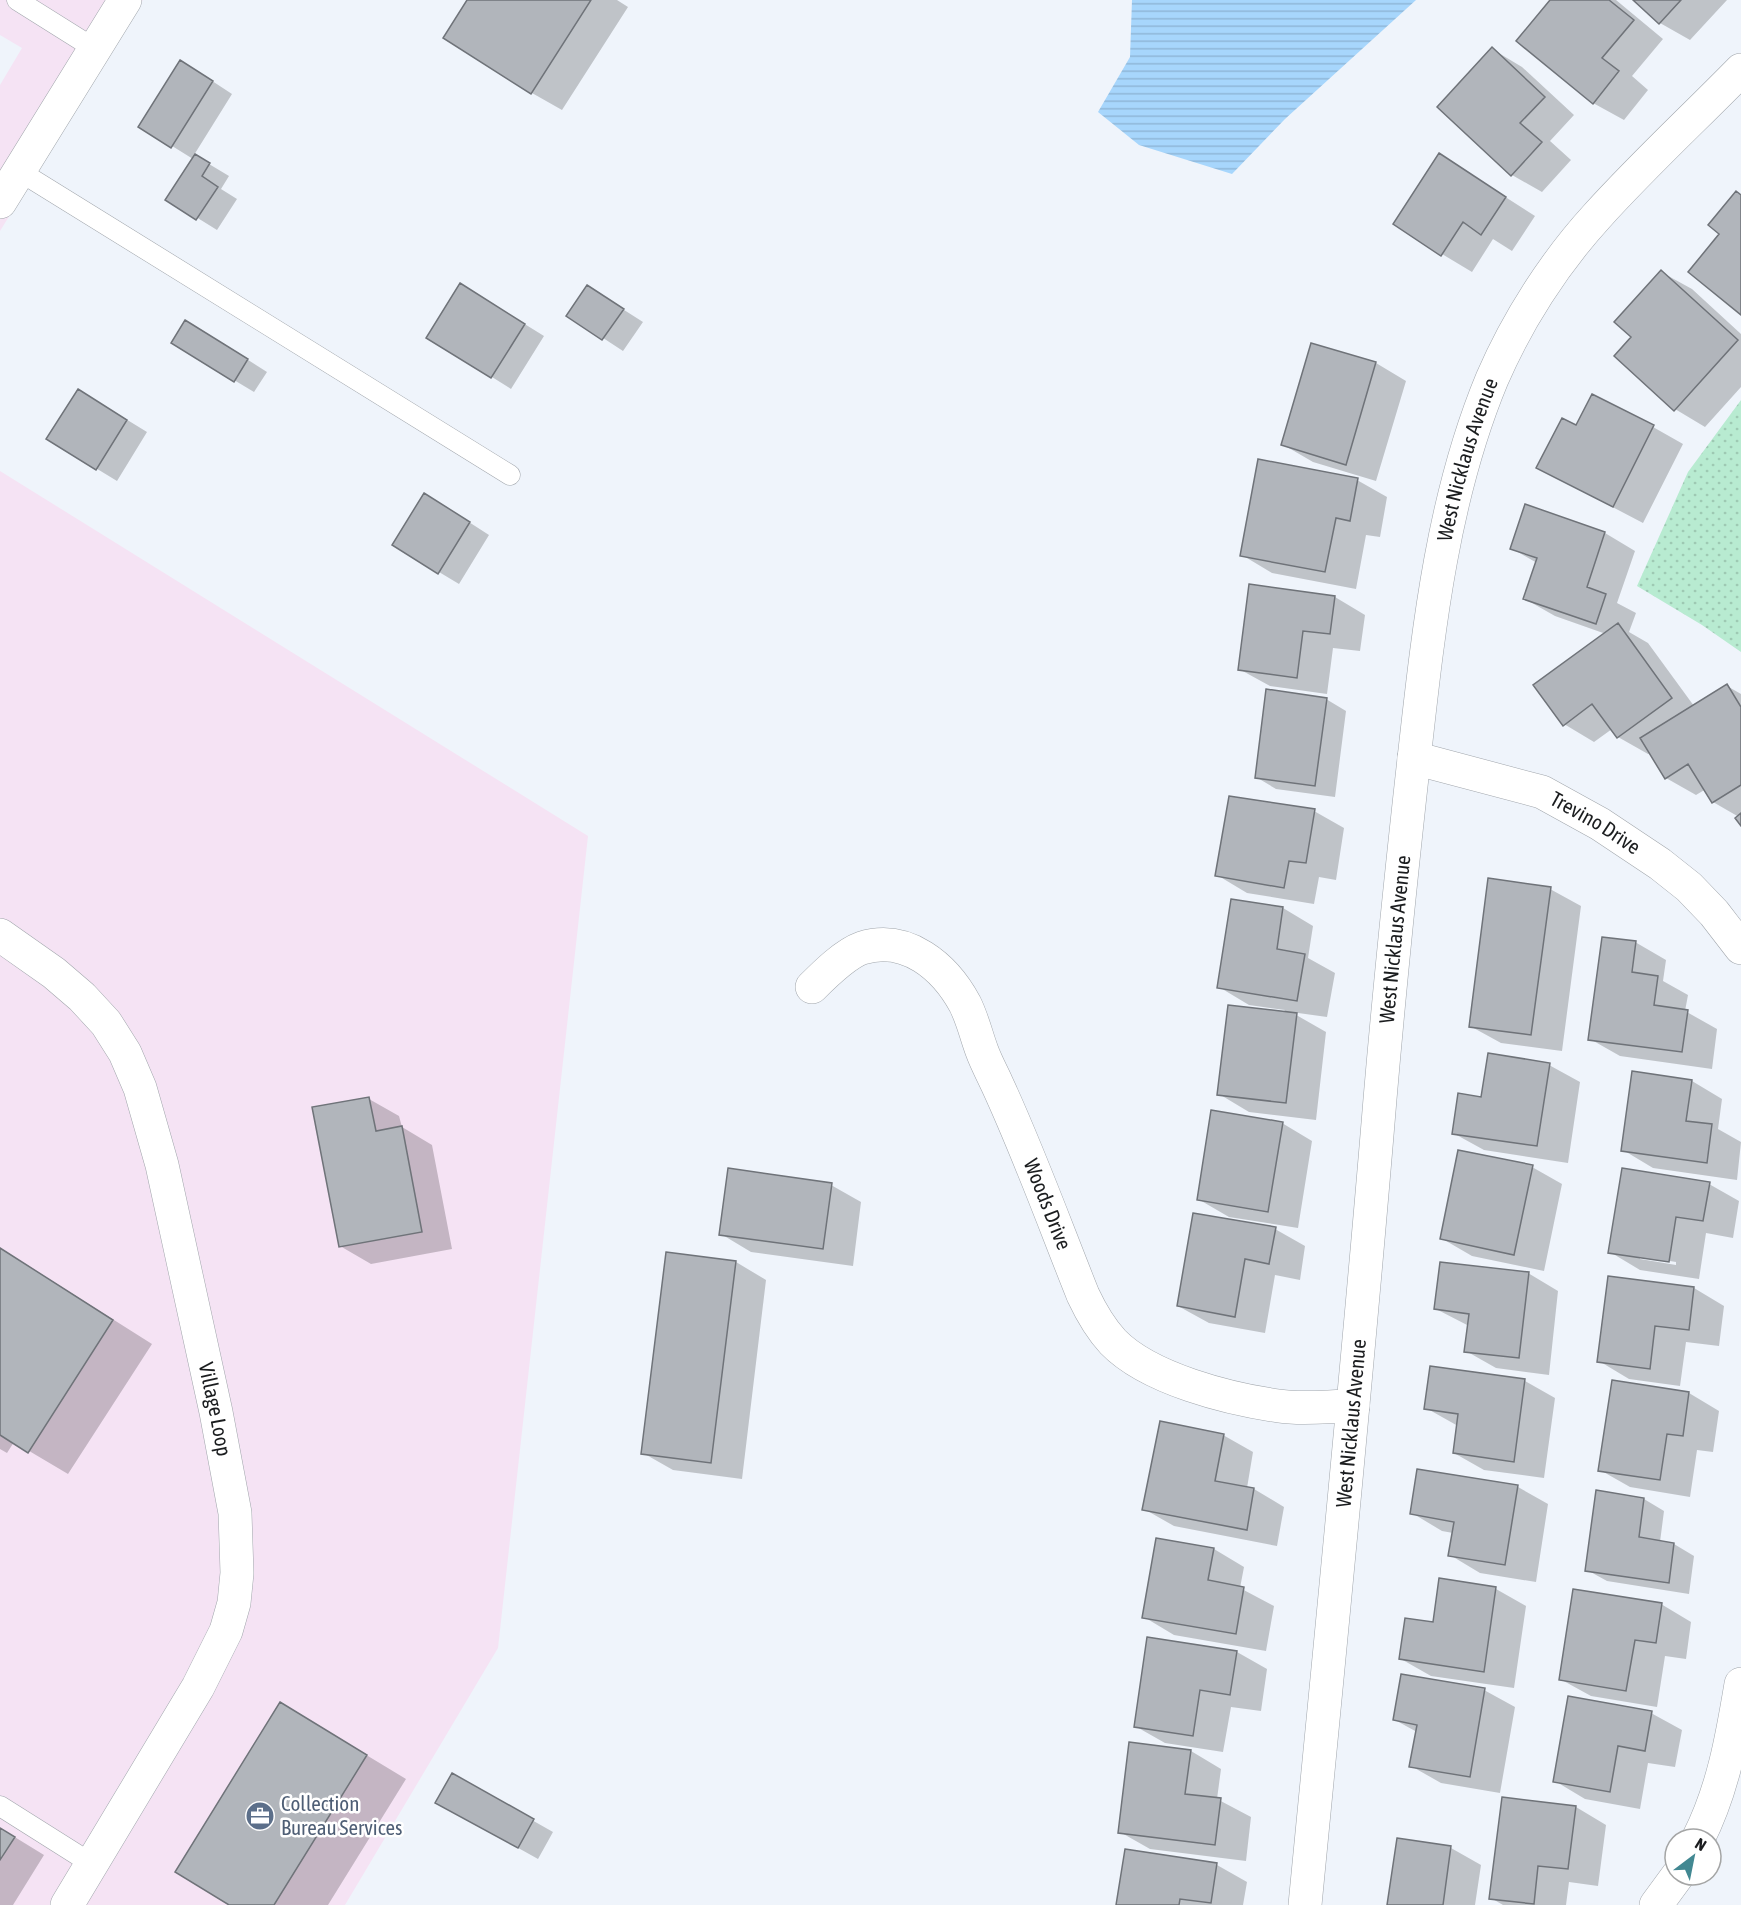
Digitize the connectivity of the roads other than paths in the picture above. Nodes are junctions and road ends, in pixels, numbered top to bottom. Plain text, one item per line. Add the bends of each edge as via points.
1 (17, 0) edge
2 (125, 0) edge
3 (95, 49) junction
4 (1741, 70) edge
5 (19, 171) junction
6 (0, 202) edge
7 (510, 475) dead end
8 (1414, 758) junction
9 (0, 935) edge
10 (1741, 948) edge
11 (812, 987) dead end
12 (1353, 1406) junction
13 (1741, 1684) edge
14 (0, 1806) edge
15 (1703, 1827) edge
16 (92, 1864) junction
17 (1669, 1887) edge
18 (67, 1905) edge
19 (1305, 1905) edge
20 (1656, 1905) edge

1 - 3 lane
2 - 3 street
3 - 5 street
4 - 8 street, West Nicklaus Avenue via 1595,218 1520,322 1493,378 1466,450 1445,533
5 - 6 street
5 - 7 lane
8 - 10 street, Trevino Drive via 1542,792 1600,824 1689,887
8 - 12 street, West Nicklaus Avenue via 1390,976
9 - 16 street, Village Loop via 54,972 106,1023 140,1088 162,1165 235,1513 237,1573 226,1631 198,1687
11 - 12 street, Woods Drive via 860,949 878,945 911,950 949,980 976,1028 1083,1295 1107,1335 1133,1358 1169,1377 1225,1395 1281,1407
12 - 19 street, West Nicklaus Avenue
13 - 15 street via 1728,1757
14 - 16 lane
16 - 18 street, Village Loop
17 - 20 street

